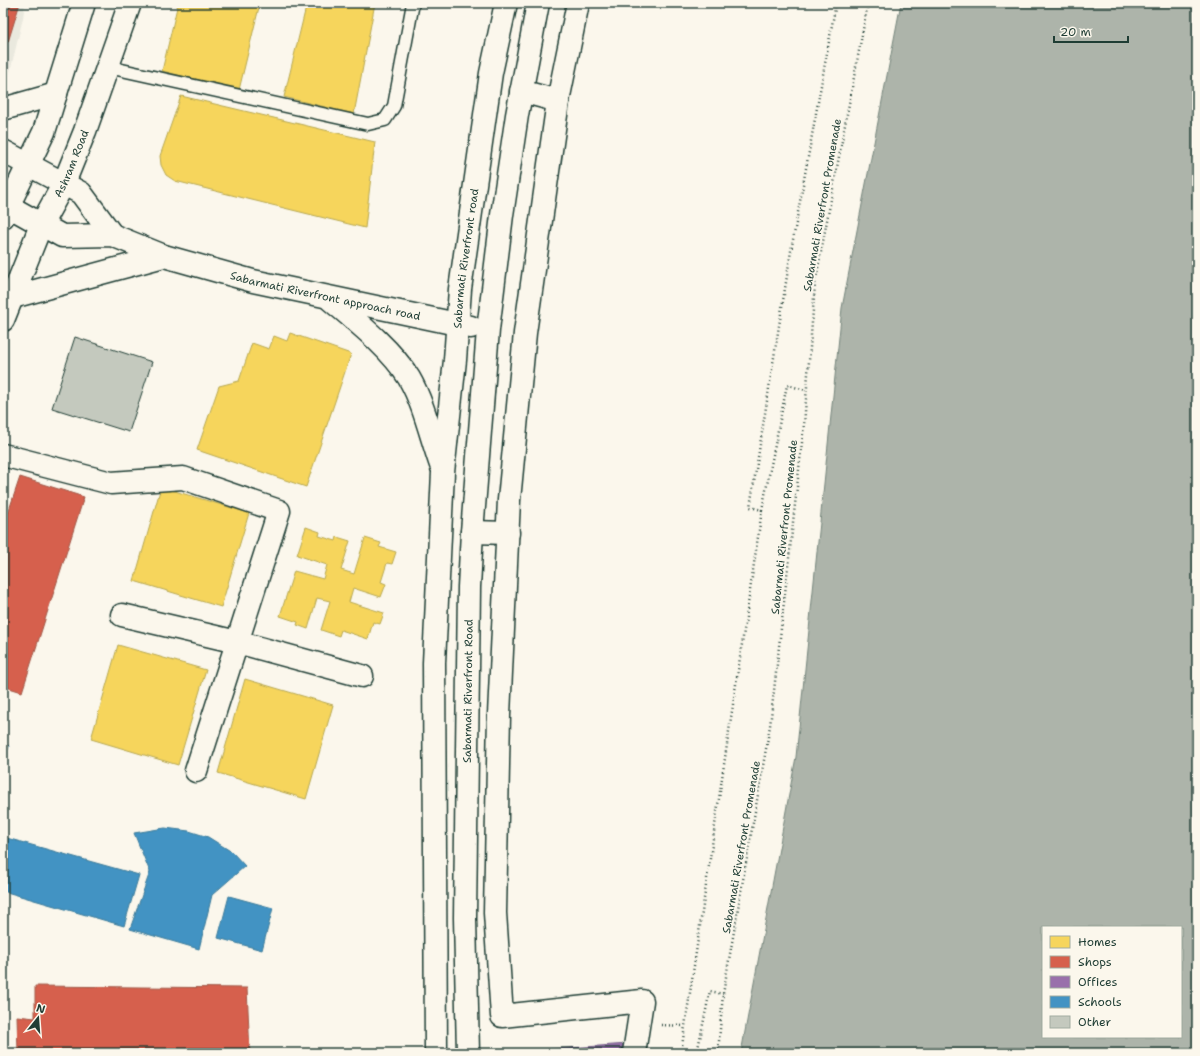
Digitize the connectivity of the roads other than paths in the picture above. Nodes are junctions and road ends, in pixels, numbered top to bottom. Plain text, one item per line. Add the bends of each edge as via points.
1 (84, 3) edge
2 (130, 3) edge
3 (413, 3) edge
4 (506, 3) edge
5 (538, 3) edge
6 (578, 3) edge
7 (108, 67) junction
8 (521, 91) junction
9 (56, 94) junction
10 (558, 101) junction
11 (3, 109) edge
12 (3, 151) edge
13 (29, 164) junction
14 (64, 183) junction
15 (5, 209) edge
16 (41, 225) junction
17 (112, 235) junction
18 (164, 256) junction
19 (13, 297) junction
20 (329, 298) junction
21 (3, 320) edge
22 (458, 325) junction
23 (488, 330) junction
24 (3, 455) edge
25 (443, 472) junction
26 (472, 532) junction
27 (508, 533) junction
28 (122, 615) dead end
29 (237, 642) junction
30 (362, 676) dead end
31 (196, 771) dead end
32 (495, 913) junction
33 (466, 918) junction
34 (436, 1053) edge
35 (468, 1053) edge
36 (634, 1053) edge

1 - 9 street
2 - 7 street, Ashram Road
3 - 7 lane via 394,106 384,120 368,124
4 - 22 street, Sabarmati Riverfront road via 474,187 460,289
5 - 8 street
6 - 10 street
7 - 14 street, Ashram Road
8 - 10 street
8 - 23 street
9 - 11 street
9 - 13 street via 44,132
10 - 27 street via 525,333
12 - 13 street
13 - 14 street
13 - 15 street
14 - 16 street, Ashram Road
14 - 17 street via 81,193
15 - 16 street
16 - 17 street via 62,236
16 - 19 street, Ashram Road
17 - 18 street, Sabarmati Riverfront approach road
18 - 19 street
18 - 20 street, Sabarmati Riverfront approach road via 254,281
19 - 21 street, Ashram Road
20 - 22 street, Sabarmati Riverfront approach road
20 - 25 street via 390,354 409,378 419,399
22 - 23 street, Sabarmati Riverfront approach road
22 - 25 street, Sabarmati Riverfront road
23 - 26 street, Sabarmati Riverfront Road
24 - 29 street via 111,483 183,478 279,511
25 - 34 street, Sabarmati Riverfront road via 434,663
26 - 27 street
26 - 33 street, Sabarmati Riverfront Road via 469,587
27 - 32 street via 499,715
28 - 29 street
29 - 30 street
29 - 31 street
32 - 33 street
32 - 36 street via 502,1016 642,1001
33 - 35 street, Sabarmati Riverfront Road

